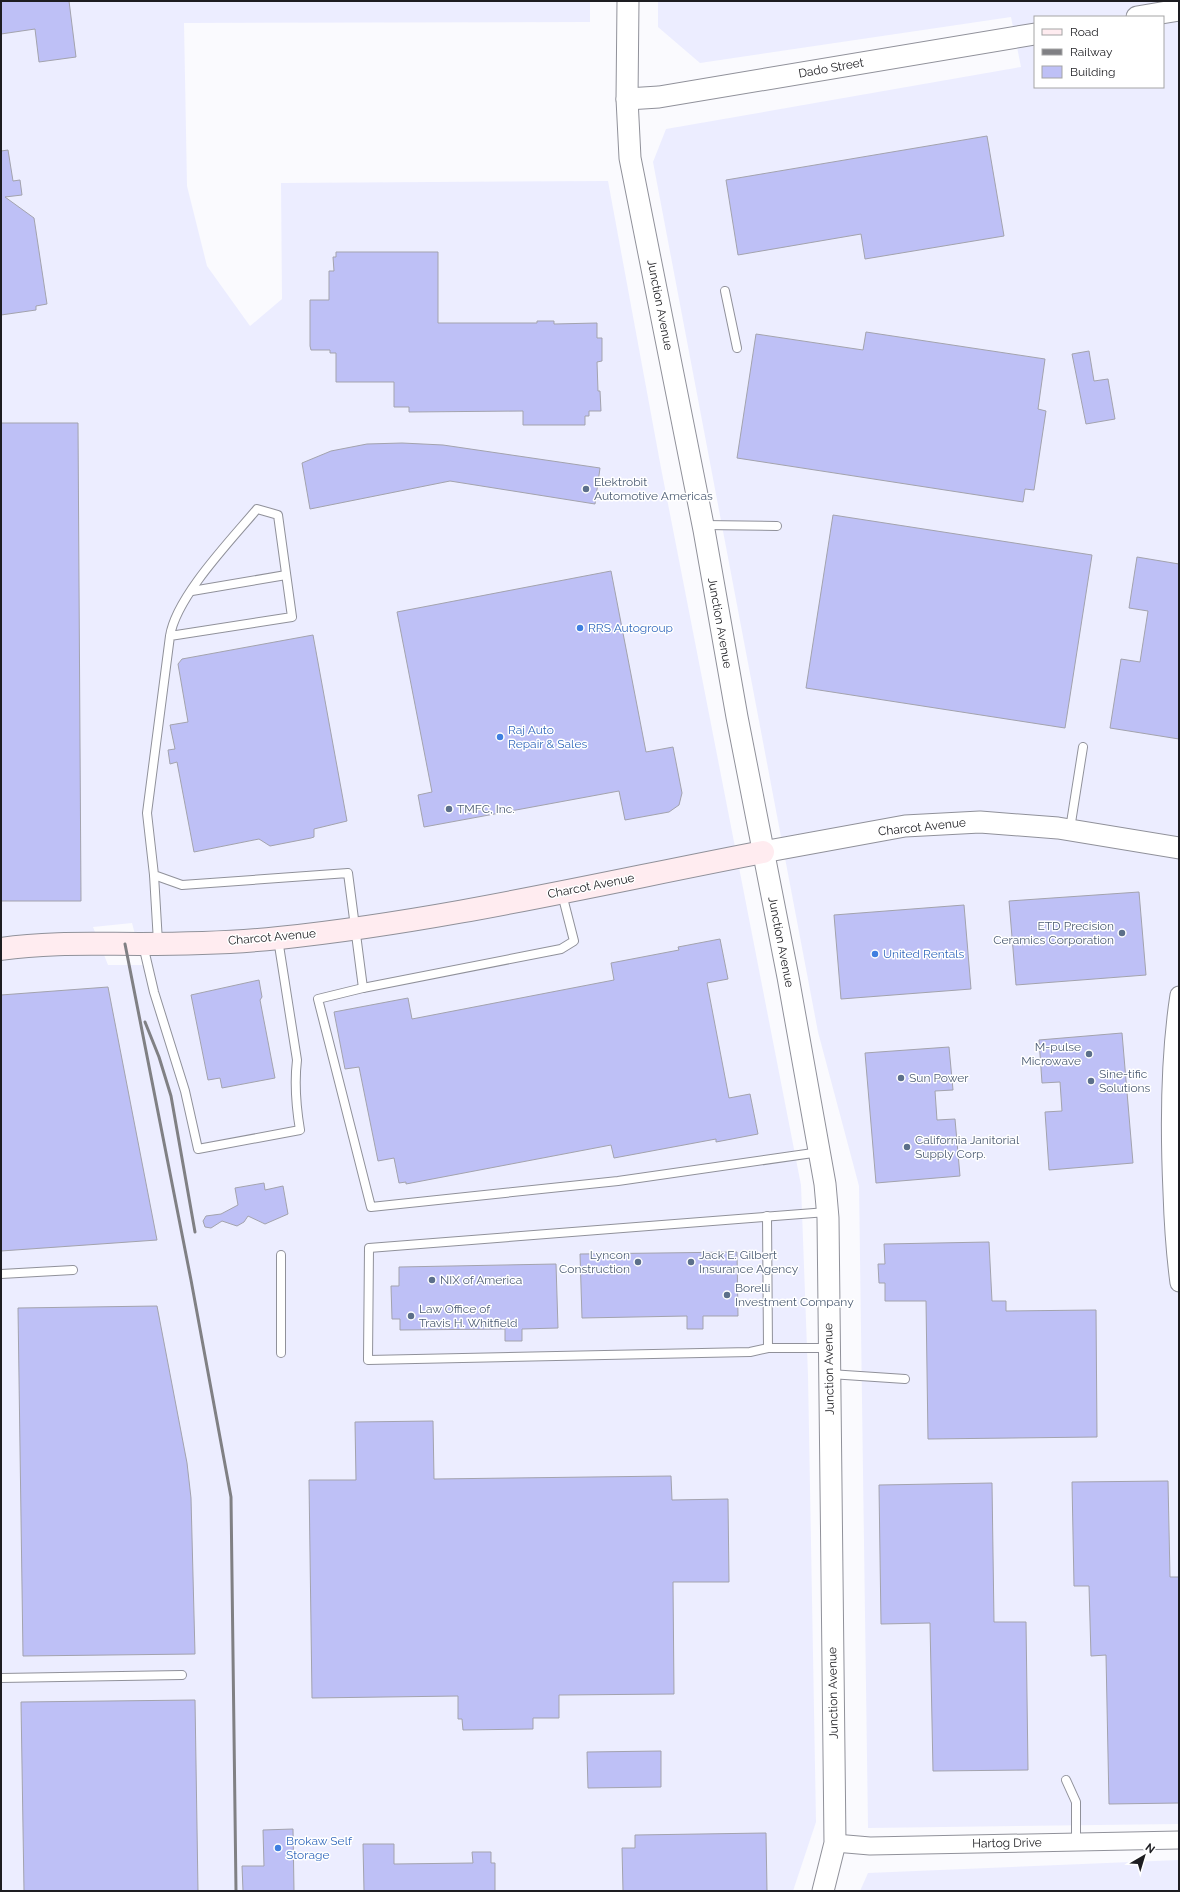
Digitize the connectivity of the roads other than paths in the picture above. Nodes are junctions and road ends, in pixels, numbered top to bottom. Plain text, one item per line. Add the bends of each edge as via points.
1 (628, 1) edge
2 (1179, 10) edge
3 (1143, 16) edge
4 (1034, 34) edge
5 (627, 99) junction
6 (725, 291) dead end
7 (737, 348) dead end
8 (703, 525) junction
9 (777, 526) dead end
10 (286, 575) junction
11 (192, 591) junction
12 (170, 636) junction
13 (1083, 747) dead end
14 (1070, 830) junction
15 (1179, 848) edge
16 (763, 852) junction
17 (154, 875) junction
18 (562, 892) junction
19 (354, 929) junction
20 (278, 938) junction
21 (150, 944) junction
22 (1, 950) edge
23 (363, 988) junction
24 (1179, 995) edge
25 (820, 1152) junction
26 (827, 1212) junction
27 (767, 1216) junction
28 (281, 1255) dead end
29 (73, 1270) dead end
30 (1, 1274) edge
31 (1179, 1283) edge
32 (768, 1348) junction
33 (829, 1348) junction
34 (281, 1353) dead end
35 (830, 1374) junction
36 (905, 1379) dead end
37 (182, 1675) dead end
38 (1, 1678) edge
39 (1066, 1780) dead end
40 (1179, 1840) edge
41 (1076, 1842) junction
42 (835, 1843) junction
43 (823, 1891) edge

1 - 5 street, Junction Avenue
2 - 3 street
4 - 5 street, Dado Street via 658,97
5 - 8 street, Junction Avenue via 630,158
6 - 7 lane
8 - 9 lane
8 - 16 street, Junction Avenue
10 - 11 lane
10 - 11 lane via 278,515 257,509
10 - 12 lane via 292,617
11 - 12 lane via 172,625
12 - 17 lane via 147,813
13 - 14 lane
14 - 15 street, Charcot Avenue
14 - 16 street, Charcot Avenue via 980,822 905,826
16 - 18 main road, Charcot Avenue
16 - 25 street, Junction Avenue
17 - 19 lane via 182,885 348,873
17 - 21 lane
18 - 19 main road, Charcot Avenue
18 - 23 lane via 574,940 561,949
19 - 20 main road, Charcot Avenue
19 - 23 lane
20 - 21 main road, Charcot Avenue
20 - 21 lane via 297,1060 295,1099 300,1130 198,1149 185,1091 154,992
21 - 22 main road, Charcot Avenue via 22,946
23 - 25 lane via 318,999 371,1207 618,1181
24 - 31 street via 1171,1062 1170,1159
25 - 26 street, Junction Avenue
26 - 27 lane
26 - 33 street, Junction Avenue
27 - 32 lane
27 - 32 lane via 368,1248 368,1360 750,1352
28 - 34 lane
29 - 30 lane
32 - 33 lane
33 - 35 street, Junction Avenue
35 - 36 lane
35 - 42 street, Junction Avenue
37 - 38 lane
39 - 41 lane via 1076,1802
40 - 41 street, Hartog Drive
41 - 42 street, Hartog Drive via 870,1846
42 - 43 street, Junction Avenue

